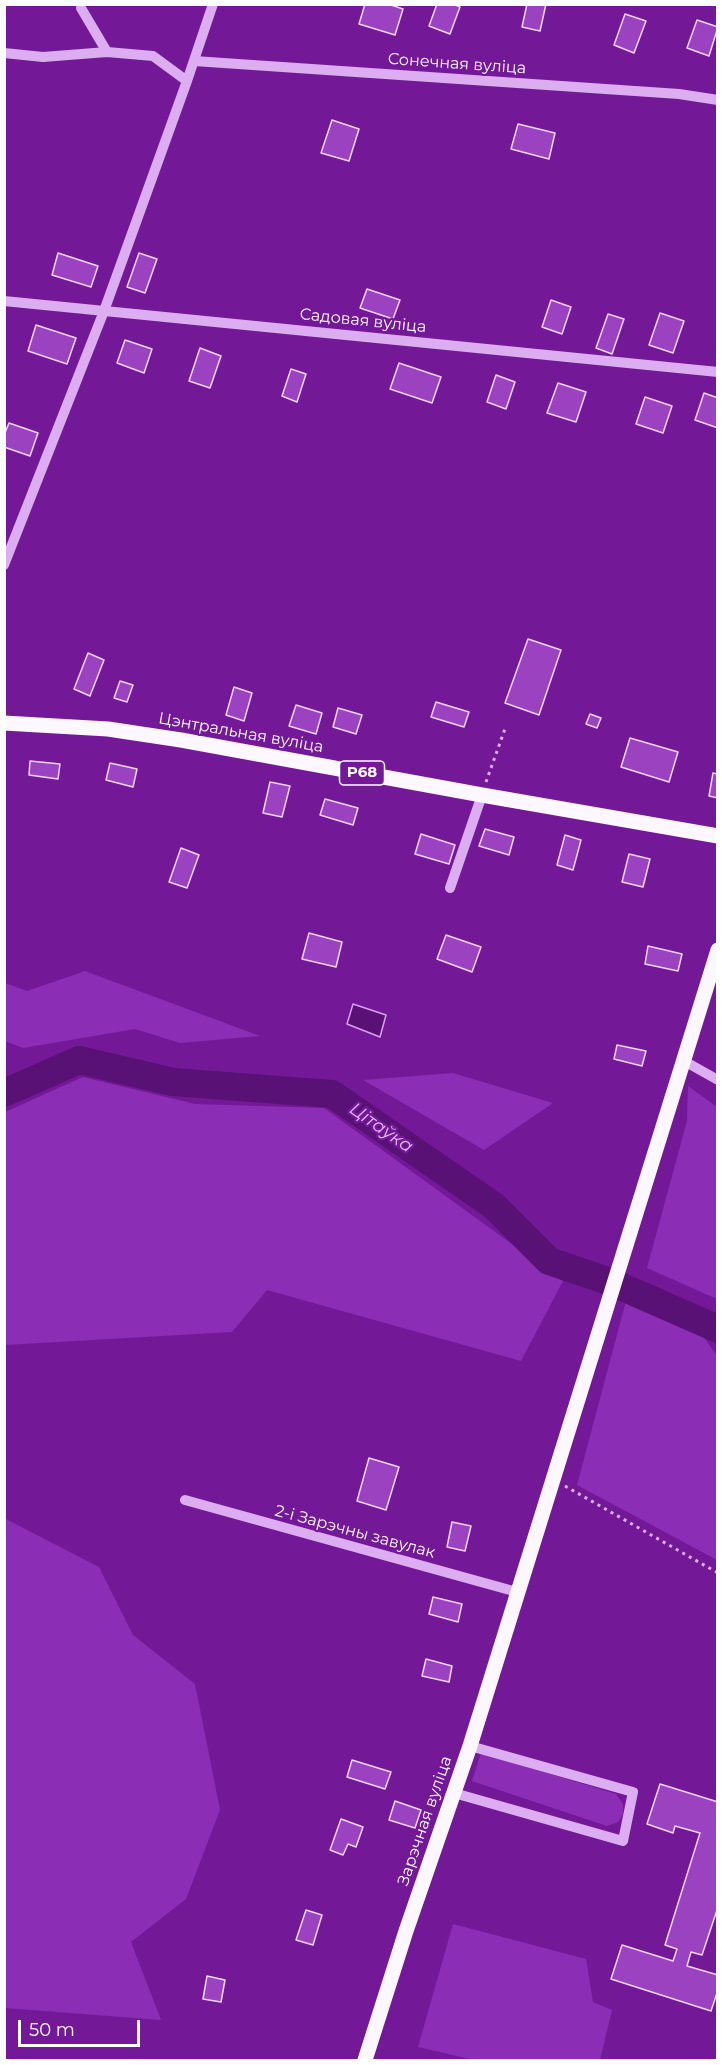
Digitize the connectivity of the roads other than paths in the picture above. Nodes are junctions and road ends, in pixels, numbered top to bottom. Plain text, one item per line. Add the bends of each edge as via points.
1 (213, 4) edge
2 (81, 8) dead end
3 (107, 52) junction
4 (4, 53) edge
5 (194, 61) junction
6 (187, 81) junction
7 (717, 100) edge
8 (4, 301) edge
9 (104, 310) junction
10 (717, 372) edge
11 (4, 565) edge
12 (4, 723) edge
13 (482, 795) junction
14 (717, 836) edge
15 (450, 888) dead end
16 (717, 950) edge
17 (683, 1066) junction
18 (717, 1080) edge
19 (185, 1500) dead end
20 (517, 1592) junction
21 (470, 1746) junction
22 (454, 1793) junction
23 (365, 2061) edge

1 - 5 street
2 - 3 street
3 - 4 street via 43,57
3 - 6 street via 153,56
5 - 6 street
5 - 7 street, Сонечная вуліца via 667,93
6 - 9 street
8 - 9 street, Садовая вуліца
9 - 10 street, Садовая вуліца
9 - 11 street
12 - 13 main road, Цэнтральная вуліца / Р68 via 108,729
13 - 14 main road, Цэнтральная вуліца / Р68
13 - 15 street
16 - 17 main road, Зарэчная вуліца
17 - 18 street
17 - 20 main road, Зарэчная вуліца
19 - 20 street, 2-і Зарэчны завулак
20 - 21 main road, Зарэчная вуліца
21 - 22 main road, Зарэчная вуліца
21 - 22 street via 633,1792 623,1841
22 - 23 main road, Зарэчная вуліца

